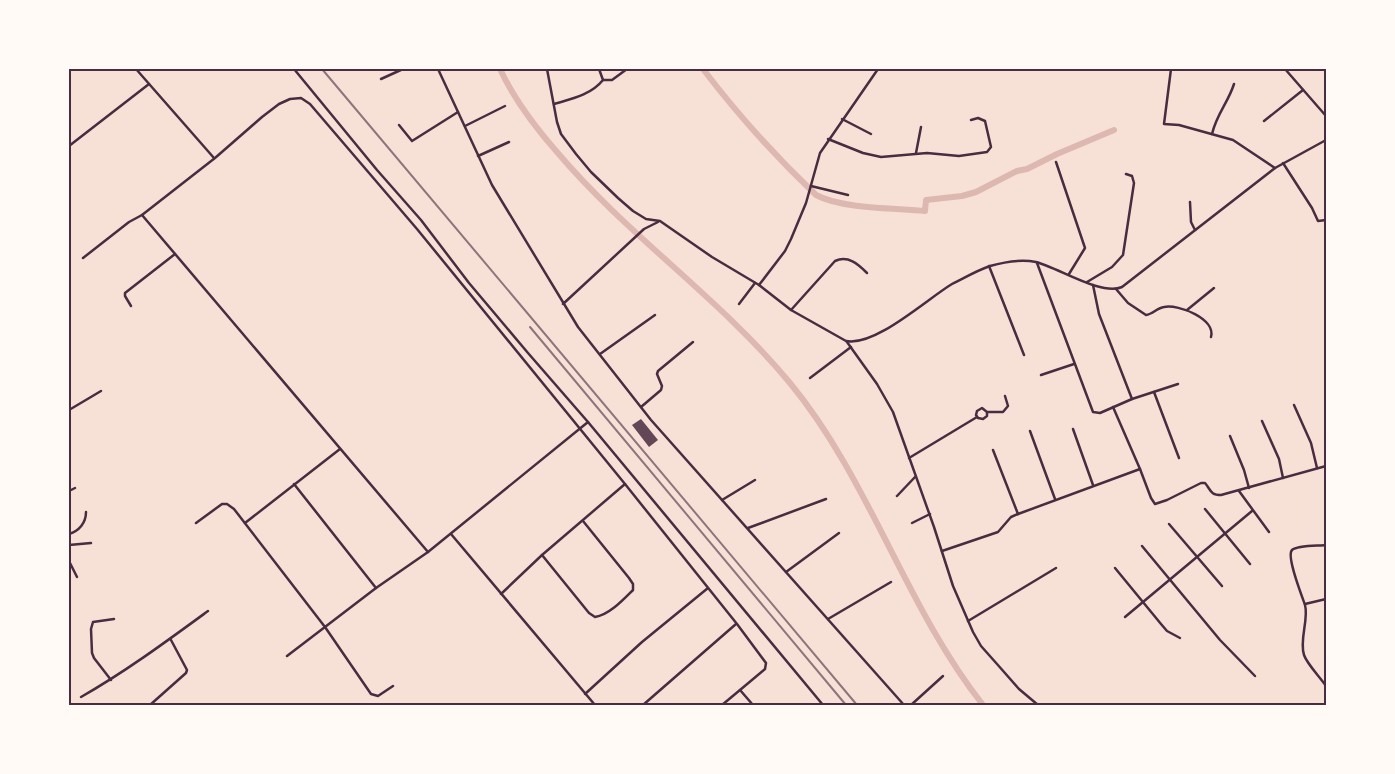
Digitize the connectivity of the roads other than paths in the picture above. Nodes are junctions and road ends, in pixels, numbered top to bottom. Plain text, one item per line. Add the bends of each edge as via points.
1 (136, 69) edge
2 (294, 69) edge
3 (403, 69) edge
4 (438, 69) edge
5 (547, 69) edge
6 (599, 69) edge
7 (627, 69) edge
8 (878, 69) edge
9 (1171, 69) edge
10 (1285, 69) edge
11 (381, 79) dead end
12 (602, 80) junction
13 (149, 84) junction
14 (1234, 84) dead end
15 (1303, 90) junction
16 (554, 104) junction
17 (505, 106) dead end
18 (458, 112) junction
19 (1326, 116) edge
20 (842, 118) junction
21 (972, 120) dead end
22 (1264, 121) dead end
23 (399, 124) dead end
24 (464, 126) junction
25 (921, 127) dead end
26 (871, 134) dead end
27 (1212, 134) junction
28 (828, 139) junction
29 (1326, 140) edge
30 (509, 142) dead end
31 (69, 146) edge
32 (916, 153) junction
33 (478, 156) junction
34 (215, 158) junction
35 (1056, 162) dead end
36 (1283, 163) junction
37 (1275, 168) junction
38 (1126, 174) dead end
39 (811, 187) junction
40 (848, 194) dead end
41 (1190, 202) dead end
42 (142, 215) junction
43 (1326, 220) edge
44 (660, 221) junction
45 (1195, 230) junction
46 (175, 254) junction
47 (83, 258) dead end
48 (1036, 262) junction
49 (989, 266) junction
50 (867, 273) dead end
51 (1069, 274) junction
52 (1087, 282) junction
53 (756, 283) junction
54 (759, 285) junction
55 (1093, 285) junction
56 (1214, 288) dead end
57 (1116, 289) junction
58 (564, 304) junction
59 (739, 304) dead end
60 (131, 306) dead end
61 (792, 310) junction
62 (1187, 310) junction
63 (655, 315) dead end
64 (1211, 337) dead end
65 (846, 341) junction
66 (694, 342) dead end
67 (851, 347) junction
68 (600, 354) junction
69 (1024, 355) dead end
70 (1074, 364) junction
71 (1041, 375) dead end
72 (810, 378) dead end
73 (1178, 384) dead end
74 (101, 392) dead end
75 (1154, 392) junction
76 (1005, 396) dead end
77 (1132, 399) junction
78 (1294, 405) dead end
79 (641, 407) junction
80 (1113, 407) junction
81 (69, 410) edge
82 (987, 412) junction
83 (977, 417) junction
84 (1262, 421) dead end
85 (588, 422) junction
86 (579, 428) junction
87 (1073, 429) dead end
88 (1030, 431) dead end
89 (1230, 436) dead end
90 (340, 449) junction
91 (993, 450) dead end
92 (909, 458) junction
93 (1179, 458) dead end
94 (1326, 466) edge
95 (1317, 468) junction
96 (1140, 469) junction
97 (915, 477) junction
98 (1283, 478) junction
99 (755, 480) dead end
100 (294, 484) junction
101 (625, 484) junction
102 (1093, 485) junction
103 (75, 488) dead end
104 (1249, 488) junction
105 (69, 491) edge
106 (1238, 491) junction
107 (897, 496) dead end
108 (826, 499) dead end
109 (1055, 499) junction
110 (722, 500) junction
111 (1205, 509) dead end
112 (1252, 511) junction
113 (86, 512) dead end
114 (930, 514) junction
115 (1018, 514) junction
116 (583, 520) junction
117 (196, 523) dead end
118 (244, 523) junction
119 (912, 523) dead end
120 (1168, 524) dead end
121 (748, 528) junction
122 (1269, 532) dead end
123 (839, 533) dead end
124 (1226, 533) junction
125 (69, 534) edge
126 (451, 534) junction
127 (92, 543) dead end
128 (69, 545) edge
129 (1326, 545) edge
130 (1142, 546) dead end
131 (942, 550) junction
132 (428, 552) junction
133 (542, 556) junction
134 (1197, 557) junction
135 (69, 561) edge
136 (1250, 564) dead end
137 (1056, 568) dead end
138 (1115, 568) dead end
139 (786, 572) junction
140 (77, 577) dead end
141 (1170, 580) junction
142 (891, 582) dead end
143 (1222, 586) dead end
144 (376, 588) junction
145 (708, 588) junction
146 (501, 594) junction
147 (1326, 599) edge
148 (1144, 602) junction
149 (1305, 604) junction
150 (208, 610) dead end
151 (1125, 617) dead end
152 (114, 619) dead end
153 (828, 619) junction
154 (968, 621) junction
155 (737, 624) junction
156 (325, 627) junction
157 (1180, 638) dead end
158 (170, 639) junction
159 (287, 656) dead end
160 (943, 676) dead end
161 (1255, 676) dead end
162 (111, 680) junction
163 (393, 686) dead end
164 (1326, 686) edge
165 (740, 690) junction
166 (585, 694) junction
167 (80, 697) dead end
168 (150, 705) edge
169 (595, 705) edge
170 (643, 705) edge
171 (722, 705) edge
172 (753, 705) edge
173 (823, 705) edge
174 (904, 705) edge
175 (911, 705) edge
176 (1038, 705) edge

1 - 13 street
2 - 85 street
3 - 11 street
4 - 18 street
5 - 16 street
6 - 12 street
7 - 12 street via 612,80
8 - 20 street
9 - 27 street via 1164,124
10 - 15 street
12 - 16 street via 583,95
13 - 31 street
13 - 34 street
14 - 27 street
15 - 19 street
15 - 22 street
16 - 44 street via 562,134 591,172 633,212 646,219
17 - 24 street
18 - 23 street via 412,141
18 - 24 street
20 - 26 street
20 - 28 street
21 - 32 street via 985,121 991,147 987,152 959,156
24 - 33 street
25 - 32 street
27 - 37 street via 1233,140
28 - 32 street via 872,156
28 - 39 street via 820,153
29 - 36 street
30 - 33 street
33 - 58 street
34 - 42 street
34 - 86 street via 279,104 290,98 301,98 310,104
35 - 51 street via 1085,248
36 - 37 street
36 - 43 street via 1318,221
37 - 45 street
38 - 52 street via 1132,176 1134,183 1123,255 1112,267
39 - 40 street
39 - 54 street via 785,251
41 - 45 street via 1191,222
42 - 46 street
42 - 47 street
44 - 53 street
44 - 58 street via 644,229
45 - 57 street
46 - 60 street via 125,293
46 - 90 street
48 - 49 street via 1024,260
48 - 51 street
48 - 70 street
49 - 65 street via 952,284 868,339 853,343
49 - 69 street
50 - 61 street via 845,258 835,260
51 - 52 street
52 - 55 street
53 - 54 street
53 - 59 street
54 - 61 street
55 - 57 street
55 - 77 street via 1099,314
56 - 62 street
57 - 62 street via 1128,303 1146,315 1164,306
58 - 68 street
61 - 65 street
62 - 64 street via 1210,327
63 - 68 street
65 - 67 street
66 - 79 street via 658,371 661,390
67 - 72 street
67 - 92 street via 888,401
68 - 79 street
70 - 71 street
70 - 80 street via 1093,412 1100,413
73 - 75 street
74 - 81 street
75 - 77 street
75 - 93 street
76 - 82 street via 1008,406 1005,411
77 - 80 street
78 - 95 street via 1311,443
79 - 110 street
80 - 96 street
82 - 83 street via 983,419
82 - 83 street via 978,409
83 - 92 street
84 - 98 street via 1279,459
85 - 86 street
85 - 173 street
86 - 101 street
86 - 126 street
87 - 102 street
88 - 109 street
89 - 104 street
90 - 100 street
90 - 132 street
91 - 115 street
92 - 97 street
94 - 95 street
95 - 98 street
96 - 102 street
96 - 106 street via 1155,504 1201,483 1206,483 1214,494
97 - 107 street
97 - 114 street
98 - 104 street
99 - 110 street
100 - 118 street
100 - 144 street
101 - 116 street
101 - 145 street
102 - 109 street
103 - 105 street
104 - 106 street
106 - 112 street
108 - 121 street
109 - 115 street
110 - 121 street
111 - 124 street
112 - 122 street
112 - 124 street
113 - 125 street via 79,529
114 - 119 street
114 - 131 street
115 - 131 street via 998,532
116 - 133 street
116 - 133 street via 633,584 629,594 607,613 595,617
117 - 118 street via 222,504 234,509
118 - 156 street
120 - 134 street
121 - 139 street
123 - 139 street
124 - 134 street
124 - 136 street
126 - 132 street
126 - 146 street
127 - 128 street
129 - 149 street via 1291,551 1292,566
130 - 141 street
131 - 154 street
132 - 144 street
133 - 146 street
134 - 141 street
134 - 143 street
135 - 140 street
137 - 154 street
138 - 148 street
139 - 153 street
141 - 148 street
141 - 161 street
142 - 153 street
144 - 156 street
145 - 155 street
145 - 166 street
146 - 166 street
147 - 149 street
148 - 151 street
148 - 157 street via 1167,631
149 - 164 street via 1303,652
150 - 158 street
152 - 162 street via 93,622 91,629 94,658
153 - 174 street
154 - 176 street via 981,646 1019,689
155 - 165 street via 766,663 766,670
155 - 170 street
156 - 159 street
156 - 163 street via 371,694 378,696
158 - 162 street
158 - 168 street via 187,670
160 - 175 street
162 - 167 street
165 - 171 street
165 - 172 street
166 - 169 street

